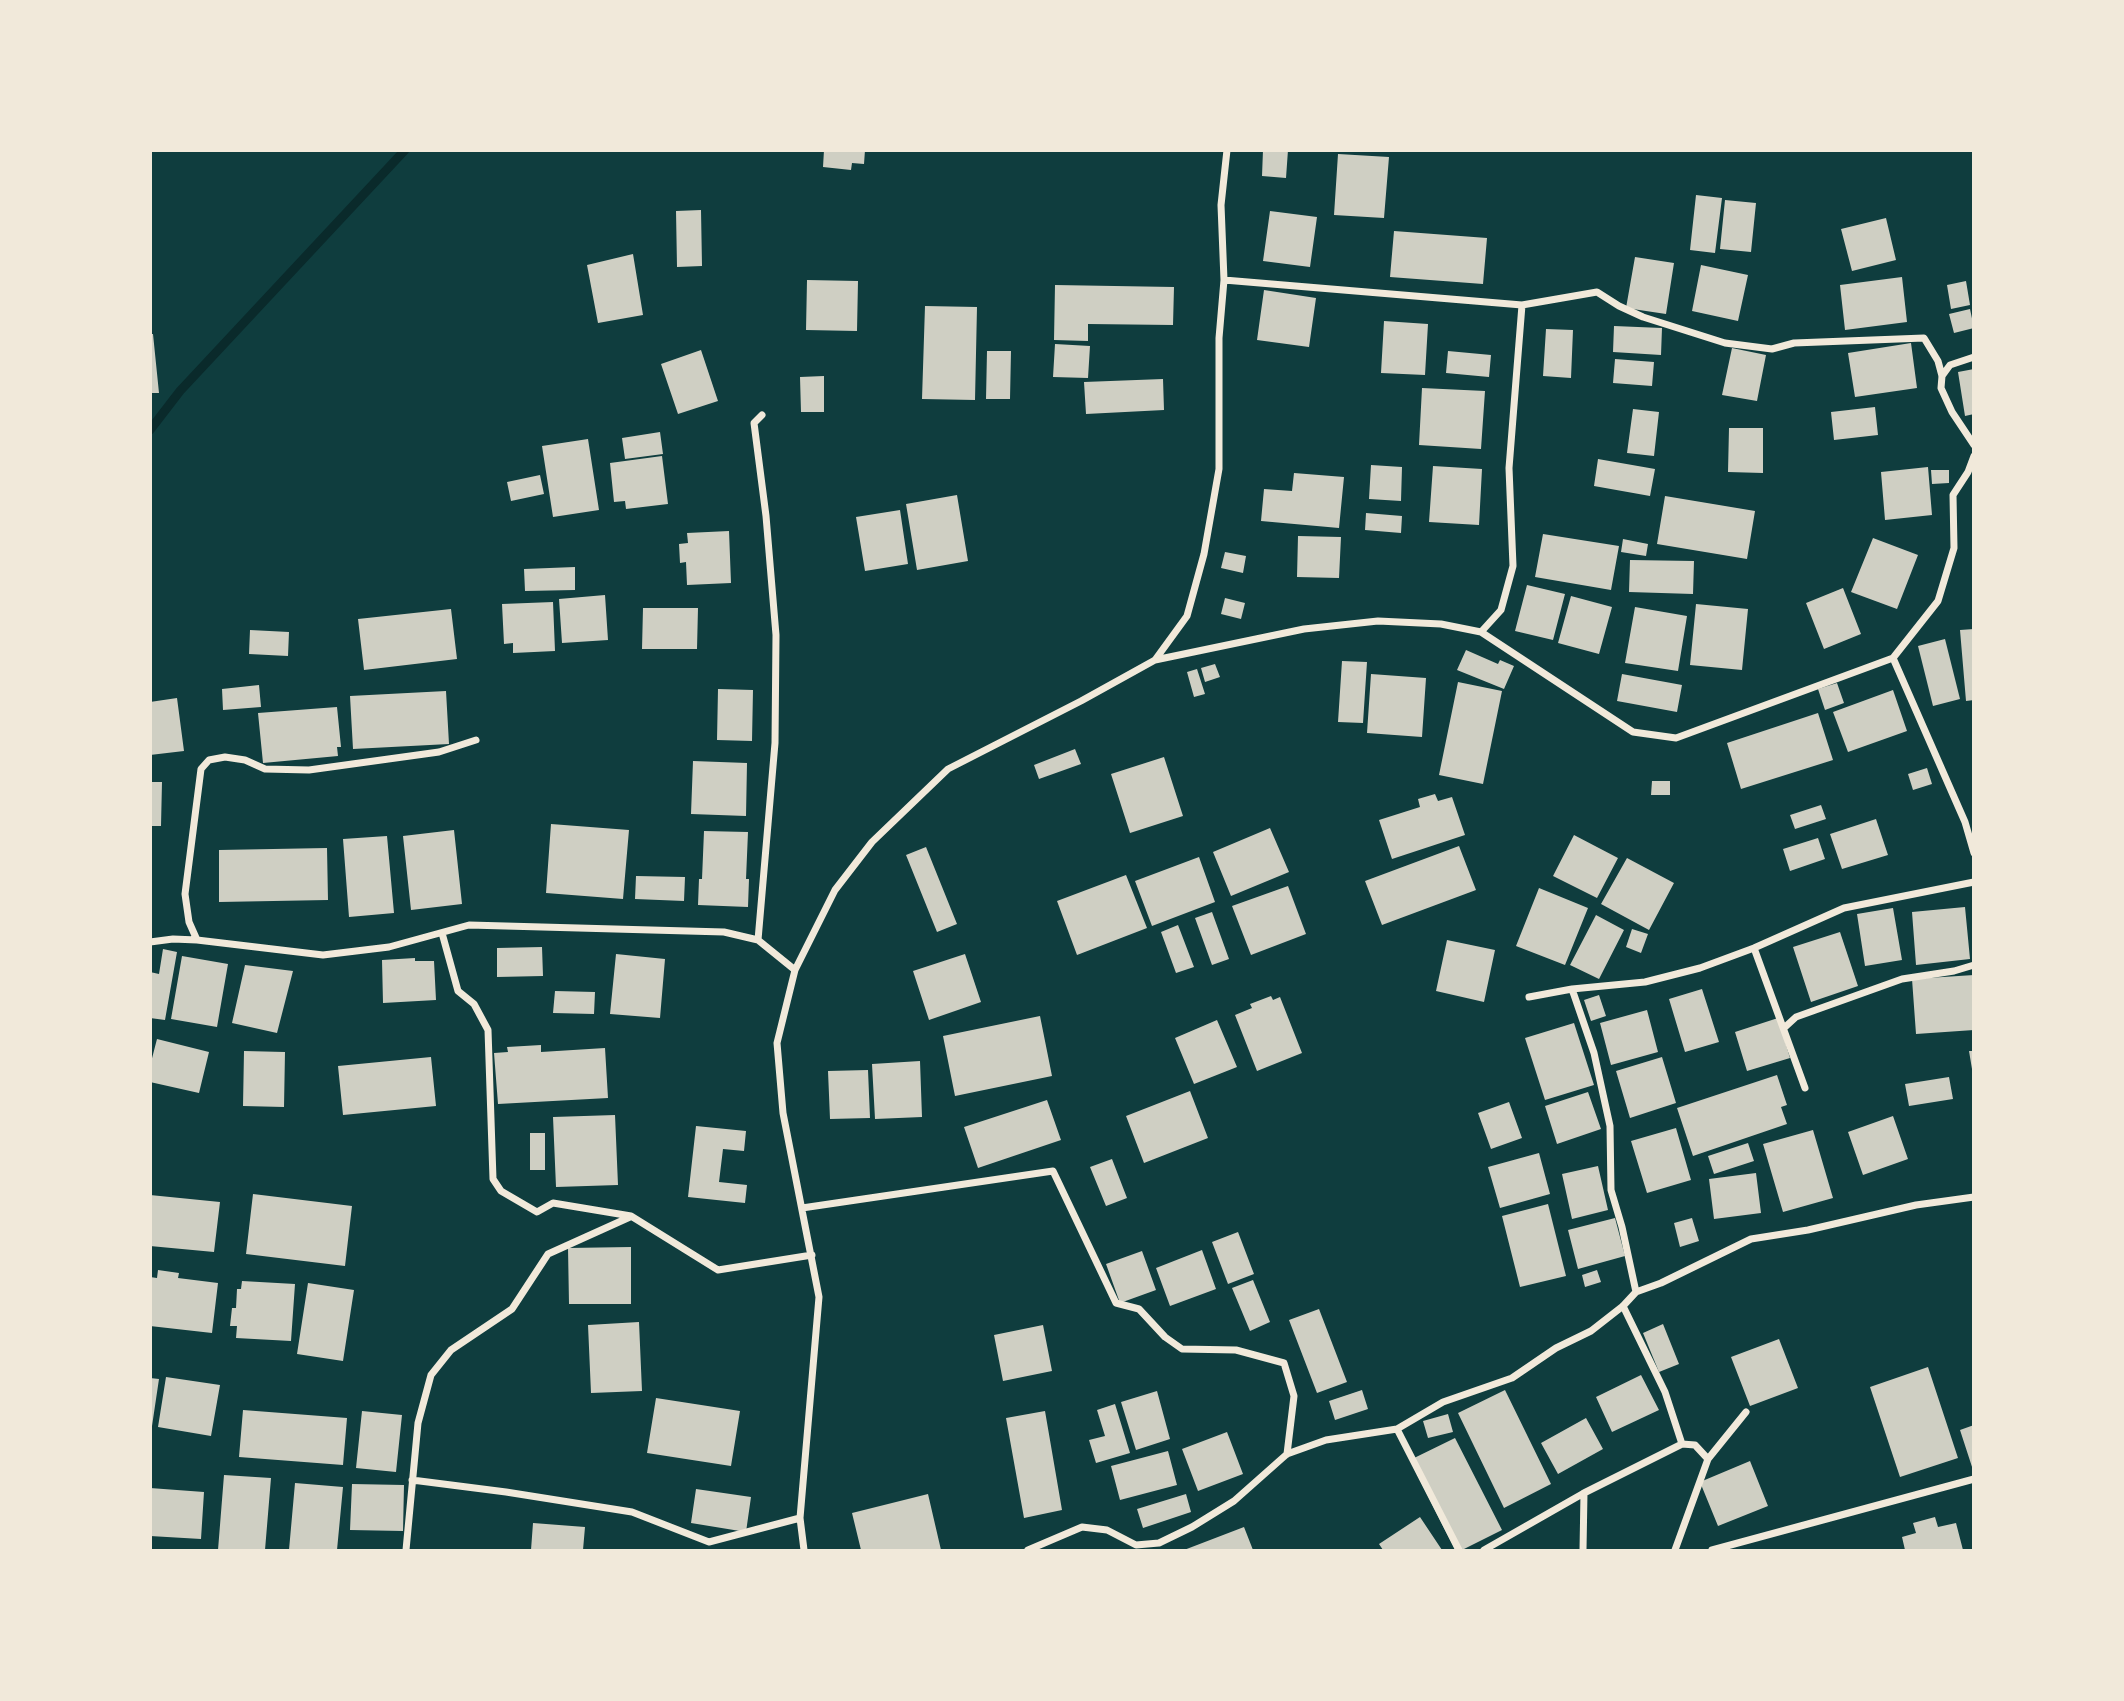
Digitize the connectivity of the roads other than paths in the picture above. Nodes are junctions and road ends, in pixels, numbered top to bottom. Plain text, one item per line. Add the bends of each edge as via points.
1 (1227, 150) edge
2 (1224, 280) junction
3 (1521, 305) junction
4 (1973, 357) edge
5 (1942, 376) junction
6 (762, 415) dead end
7 (1973, 445) edge
8 (1973, 456) edge
9 (1481, 632) junction
10 (1892, 658) junction
11 (1155, 660) junction
12 (476, 740) dead end
13 (1973, 853) edge
14 (1973, 882) edge
15 (442, 933) junction
16 (197, 940) junction
17 (758, 940) junction
18 (150, 942) edge
19 (1754, 948) junction
20 (1973, 965) edge
21 (795, 970) junction
22 (1572, 989) junction
23 (1529, 997) dead end
24 (1784, 1028) junction
25 (1805, 1088) dead end
26 (1973, 1197) edge
27 (802, 1208) junction
28 (631, 1216) junction
29 (812, 1255) junction
30 (1636, 1292) junction
31 (1623, 1306) junction
32 (1746, 1412) dead end
33 (1397, 1429) junction
34 (1682, 1444) junction
35 (1287, 1454) junction
36 (1708, 1459) junction
37 (1973, 1479) edge
38 (412, 1480) junction
39 (1584, 1493) junction
40 (800, 1518) junction
41 (1156, 1543) junction
42 (406, 1550) edge
43 (804, 1550) edge
44 (1028, 1550) edge
45 (1147, 1550) edge
46 (1459, 1550) edge
47 (1484, 1550) edge
48 (1583, 1550) edge
49 (1675, 1550) edge
50 (1712, 1550) edge

1 - 2 street via 1220,205
2 - 3 street
2 - 11 street via 1219,469 1206,542 1187,616
3 - 5 street via 1597,292 1643,317 1725,342 1772,349 1794,343 1924,338
3 - 9 street via 1509,468 1513,566 1501,610
4 - 5 street via 1950,365
5 - 7 street via 1941,388
6 - 17 street via 754,423 774,608 775,743
8 - 10 street via 1952,495 1954,548 1938,601
9 - 10 street via 1633,732 1676,738
9 - 11 street via 1441,624 1378,621 1304,629
10 - 13 street via 1965,822
11 - 21 street via 948,769 872,842 835,890
12 - 16 street via 439,752 309,770 265,769 225,757 209,760 201,769 185,894
14 - 19 street via 1844,908
15 - 16 street via 389,947 323,955
15 - 17 street via 469,925 724,932
15 - 28 street via 458,991 474,1004 488,1030 493,1179 501,1191 537,1212 553,1203
16 - 18 street
17 - 21 street
19 - 22 street via 1645,982
19 - 24 street
20 - 24 street via 1902,979 1796,1017
21 - 27 street via 777,1043 783,1113
22 - 23 street
22 - 30 street via 1594,1053 1610,1126 1611,1190
24 - 25 street
26 - 30 street via 1751,1238
27 - 29 street
27 - 35 street via 1053,1171 1116,1303 1139,1310 1182,1349 1236,1350 1284,1363 1293,1396
28 - 29 street via 718,1269
28 - 38 street via 548,1254 512,1309 451,1350 431,1375 418,1423
29 - 40 street via 820,1297
30 - 31 street
31 - 33 street via 1591,1331 1512,1378 1443,1402
31 - 34 street via 1665,1392
32 - 36 street
33 - 35 street via 1326,1440
33 - 46 street
34 - 36 street via 1695,1445
34 - 39 street
35 - 41 street via 1234,1501
36 - 49 street
37 - 50 street
38 - 40 street via 632,1512 709,1542
38 - 42 street
39 - 47 street
39 - 48 street
40 - 43 street
41 - 44 street via 1136,1545 1107,1530 1082,1527
41 - 45 street

